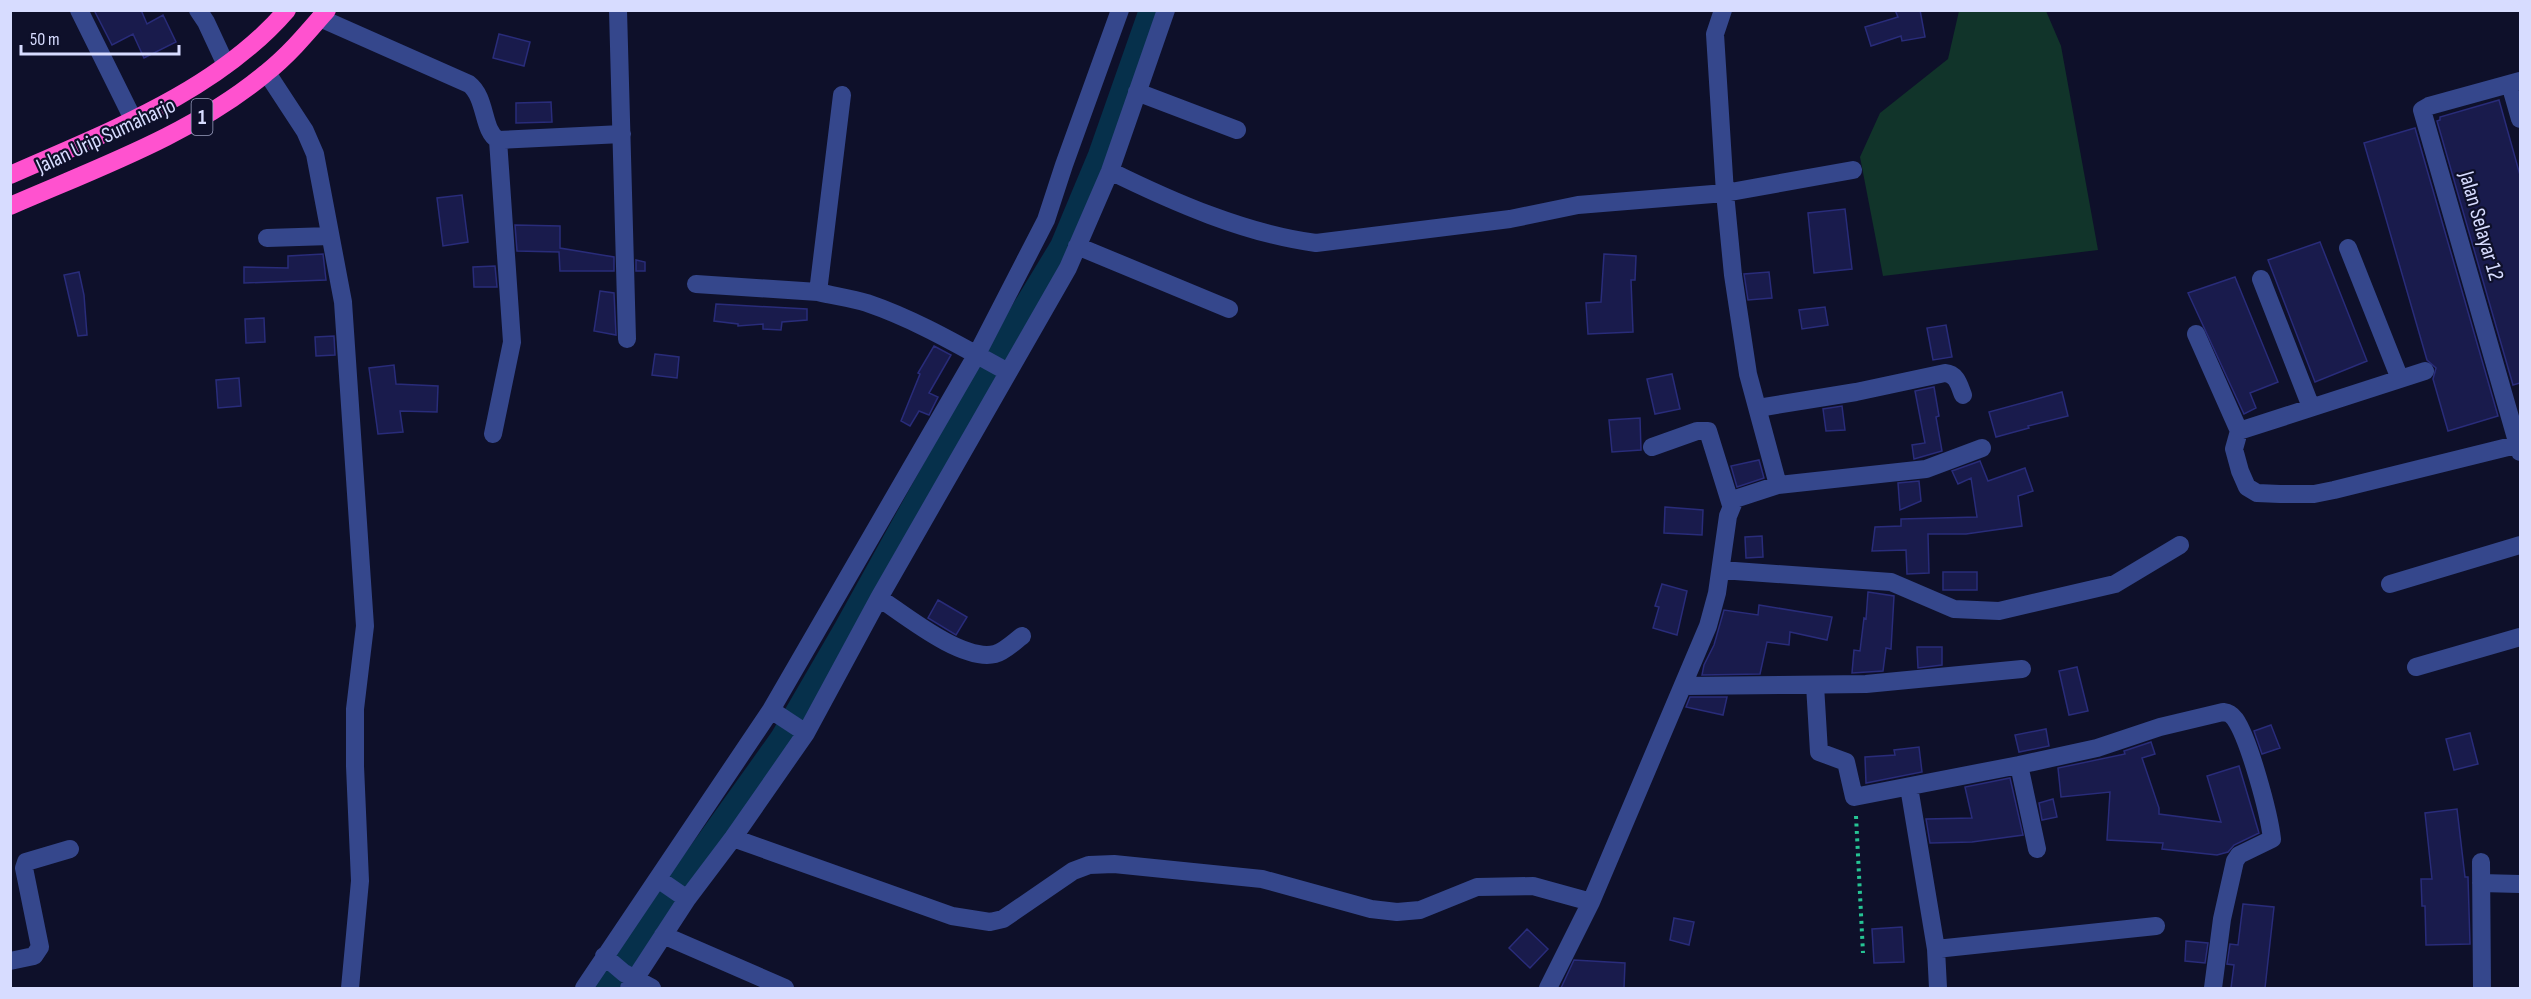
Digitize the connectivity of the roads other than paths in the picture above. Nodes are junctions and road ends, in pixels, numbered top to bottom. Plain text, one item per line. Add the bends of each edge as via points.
1 (79, 10) edge
2 (198, 10) edge
3 (287, 10) edge
4 (618, 10) edge
5 (1120, 10) edge
6 (1166, 10) edge
7 (1723, 10) edge
8 (323, 14) edge
9 (226, 65) junction
10 (267, 73) junction
11 (2515, 82) edge
12 (1137, 92) junction
13 (842, 95) dead end
14 (133, 119) junction
15 (2520, 119) edge
16 (1237, 130) dead end
17 (622, 134) junction
18 (498, 140) junction
19 (1852, 170) dead end
20 (1110, 171) junction
21 (10, 175) edge
22 (1725, 193) junction
23 (10, 206) edge
24 (330, 236) junction
25 (267, 238) dead end
26 (1077, 246) junction
27 (2348, 248) dead end
28 (2261, 279) dead end
29 (696, 284) dead end
30 (818, 292) junction
31 (1229, 309) dead end
32 (2196, 334) dead end
33 (627, 339) dead end
34 (980, 356) junction
35 (1004, 370) junction
36 (2425, 371) dead end
37 (2400, 379) junction
38 (1963, 395) dead end
39 (2311, 406) junction
40 (1758, 408) junction
41 (2239, 431) junction
42 (493, 434) dead end
43 (1652, 447) dead end
44 (2520, 447) edge
45 (1982, 448) dead end
46 (1778, 485) junction
47 (1731, 505) junction
48 (2180, 545) dead end
49 (2520, 545) edge
50 (1721, 570) junction
51 (2390, 584) dead end
52 (879, 598) junction
53 (1022, 636) dead end
54 (2520, 637) edge
55 (2416, 667) dead end
56 (2022, 669) dead end
57 (1815, 685) junction
58 (1683, 686) junction
59 (775, 712) junction
60 (802, 730) junction
61 (2019, 765) junction
62 (1909, 787) junction
63 (734, 838) junction
64 (70, 849) dead end
65 (2037, 849) dead end
66 (2481, 862) dead end
67 (2481, 883) junction
68 (2520, 884) edge
69 (671, 888) junction
70 (1591, 902) junction
71 (2156, 926) dead end
72 (663, 935) junction
73 (1936, 949) junction
74 (10, 961) edge
75 (620, 972) edge
76 (350, 988) edge
77 (584, 988) edge
78 (652, 988) edge
79 (786, 988) edge
80 (1548, 988) edge
81 (1938, 988) edge
82 (2213, 988) edge
83 (2482, 988) edge

1 - 14 street
2 - 9 street
3 - 9 highway, Jalan Urip Sumaharjo / 1
4 - 17 street
5 - 34 street via 1046,220
6 - 12 street
7 - 22 street via 1714,34
8 - 10 highway, Jalan Urip Sumaharjo / 1
8 - 18 street via 469,84 478,92 491,134
9 - 14 highway, Jalan Urip Sumaharjo / 1
10 - 23 highway, Jalan Urip Sumaharjo / 1 via 193,123
10 - 24 street via 292,108 315,154
11 - 15 street
11 - 44 street, Jalan Selayar 12 via 2422,110
12 - 16 street
12 - 20 street
13 - 30 street
14 - 21 highway, Jalan Urip Sumaharjo / 1
17 - 18 street
17 - 33 street
18 - 42 street via 513,328
19 - 22 street
20 - 22 street via 1205,213 1316,243 1510,219 1578,204
20 - 26 street
22 - 40 street via 1748,374
24 - 25 street
24 - 76 street via 343,302 365,627 356,709 360,881
26 - 31 street
26 - 35 street via 1068,268
27 - 37 street
28 - 39 street
29 - 30 street
30 - 34 street via 865,302 902,316
32 - 41 street
34 - 35 street
34 - 59 street
35 - 52 street
36 - 37 street
37 - 39 street
38 - 40 street via 1953,375 1945,372
39 - 41 street
40 - 46 street
41 - 44 street via 2234,449 2240,471 2247,487 2257,493 2314,494
43 - 47 street via 1697,431 1708,431
45 - 46 street via 1926,469
46 - 47 street via 1744,495
47 - 50 street
48 - 50 street via 2115,584 1999,611 1954,609 1891,582
49 - 51 street
50 - 58 street via 1708,627
52 - 53 street via 945,641 973,653 995,654
52 - 60 street
54 - 55 street
56 - 57 street
57 - 58 street
57 - 62 street via 1819,752 1846,762 1854,797
58 - 70 street
59 - 60 street
59 - 69 street
60 - 63 street
61 - 62 street
61 - 65 street
61 - 82 street via 2097,748 2223,712 2234,718 2250,756 2272,839 2239,855 2235,861
62 - 73 street
63 - 69 street
63 - 70 street via 952,916 990,922 1003,919 1073,871 1089,865 1114,864 1262,879 1371,909 1397,912 1420,910 1484,886 1533,886
64 - 74 street via 26,862 40,947 34,956
66 - 67 street
67 - 68 street
67 - 83 street
69 - 72 street
69 - 75 street
70 - 80 street
71 - 73 street
72 - 75 street
72 - 79 street
73 - 81 street
75 - 77 street
75 - 78 street

